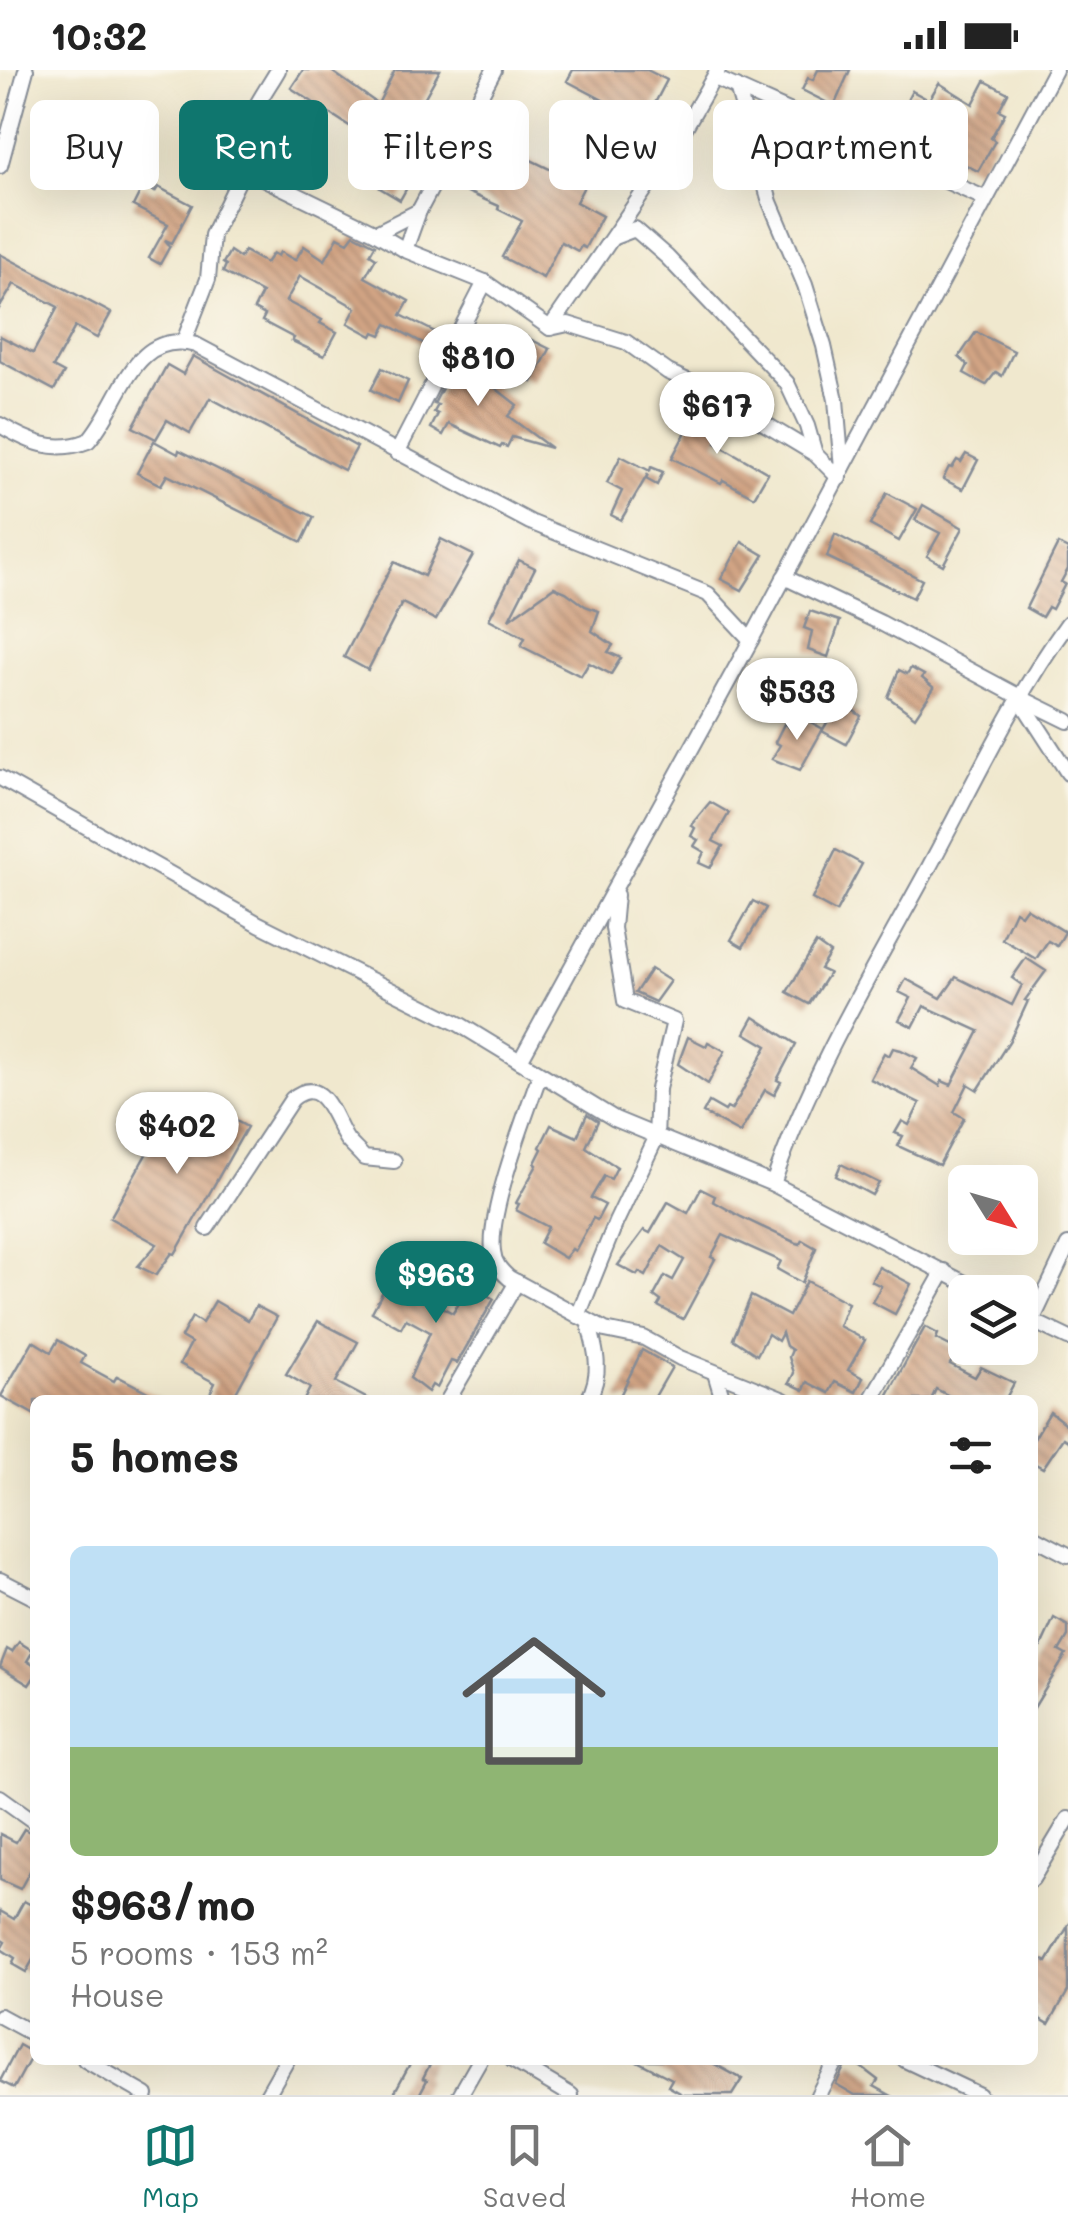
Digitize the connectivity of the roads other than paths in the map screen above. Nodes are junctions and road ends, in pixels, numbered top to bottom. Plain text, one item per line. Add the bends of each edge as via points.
1 (26, 70) edge
2 (278, 70) edge
3 (494, 70) edge
4 (1055, 70) edge
5 (717, 74) edge
6 (736, 88) junction
7 (262, 100) edge
8 (0, 166) edge
9 (234, 190) edge
10 (288, 190) edge
11 (984, 198) junction
12 (419, 211) junction
13 (376, 232) junction
14 (614, 236) junction
15 (404, 250) junction
16 (485, 282) junction
17 (550, 328) junction
18 (184, 342) junction
19 (0, 425) edge
20 (398, 454) junction
21 (815, 454) junction
22 (840, 474) junction
23 (784, 577) junction
24 (1068, 624) edge
25 (751, 640) junction
26 (1061, 641) edge
27 (1018, 696) junction
28 (1068, 720) edge
29 (1068, 773) edge
30 (0, 778) edge
31 (616, 886) junction
32 (520, 1061) junction
33 (540, 1074) junction
34 (656, 1138) junction
35 (394, 1161) dead end
36 (772, 1184) junction
37 (207, 1228) dead end
38 (1068, 1245) edge
39 (944, 1271) junction
40 (951, 1275) edge
41 (517, 1282) junction
42 (1038, 1297) edge
43 (584, 1318) junction
44 (1038, 1324) edge
45 (1068, 1338) edge
46 (716, 1372) junction
47 (451, 1395) edge
48 (590, 1395) edge
49 (722, 1395) edge
50 (772, 1395) edge
51 (874, 1395) edge
52 (1038, 1539) edge
53 (1068, 1556) edge
54 (0, 1580) edge
55 (30, 1595) edge
56 (0, 1797) edge
57 (30, 1818) edge
58 (1068, 1819) edge
59 (1038, 1869) edge
60 (0, 2016) edge
61 (30, 2032) edge
62 (102, 2065) edge
63 (284, 2065) edge
64 (477, 2065) edge
65 (520, 2065) edge
66 (833, 2065) edge
67 (929, 2065) edge
68 (971, 2093) edge
69 (146, 2095) edge
70 (267, 2095) edge
71 (460, 2095) edge
72 (570, 2095) edge
73 (818, 2095) edge

1 - 8 street
2 - 7 street
3 - 12 street
4 - 11 street
5 - 6 street
5 - 14 street
6 - 11 street
6 - 22 street via 824,346 836,400
9 - 18 street via 212,235 208,279
10 - 13 street
11 - 22 street
12 - 13 street
12 - 15 street
13 - 15 street
14 - 17 street
14 - 21 street via 635,229 767,359 787,383
15 - 16 street
16 - 17 street
16 - 20 street
17 - 21 street via 568,324 626,342
18 - 19 street via 166,342 144,356 88,441 42,445
18 - 20 street
20 - 25 street via 530,522 708,594
21 - 22 street
22 - 23 street
23 - 25 street
23 - 27 street
24 - 26 street
25 - 31 street
26 - 27 street
27 - 28 street
27 - 29 street
27 - 36 street via 822,1068
30 - 32 street
31 - 32 street
31 - 34 street via 613,928 625,1000 674,1020 658,1089
32 - 33 street
33 - 34 street
33 - 41 street via 493,1230 495,1262
34 - 36 street
34 - 43 street via 616,1222
35 - 37 street via 364,1158 326,1098 301,1092
36 - 39 street
38 - 42 street
39 - 40 street
39 - 51 street
41 - 43 street
41 - 47 street
43 - 46 street
43 - 48 street via 598,1370
44 - 45 street
46 - 49 street
46 - 50 street
52 - 53 street
54 - 55 street
56 - 57 street
58 - 59 street
60 - 61 street
62 - 69 street
63 - 70 street
64 - 71 street
65 - 72 street
66 - 73 street
67 - 68 street

